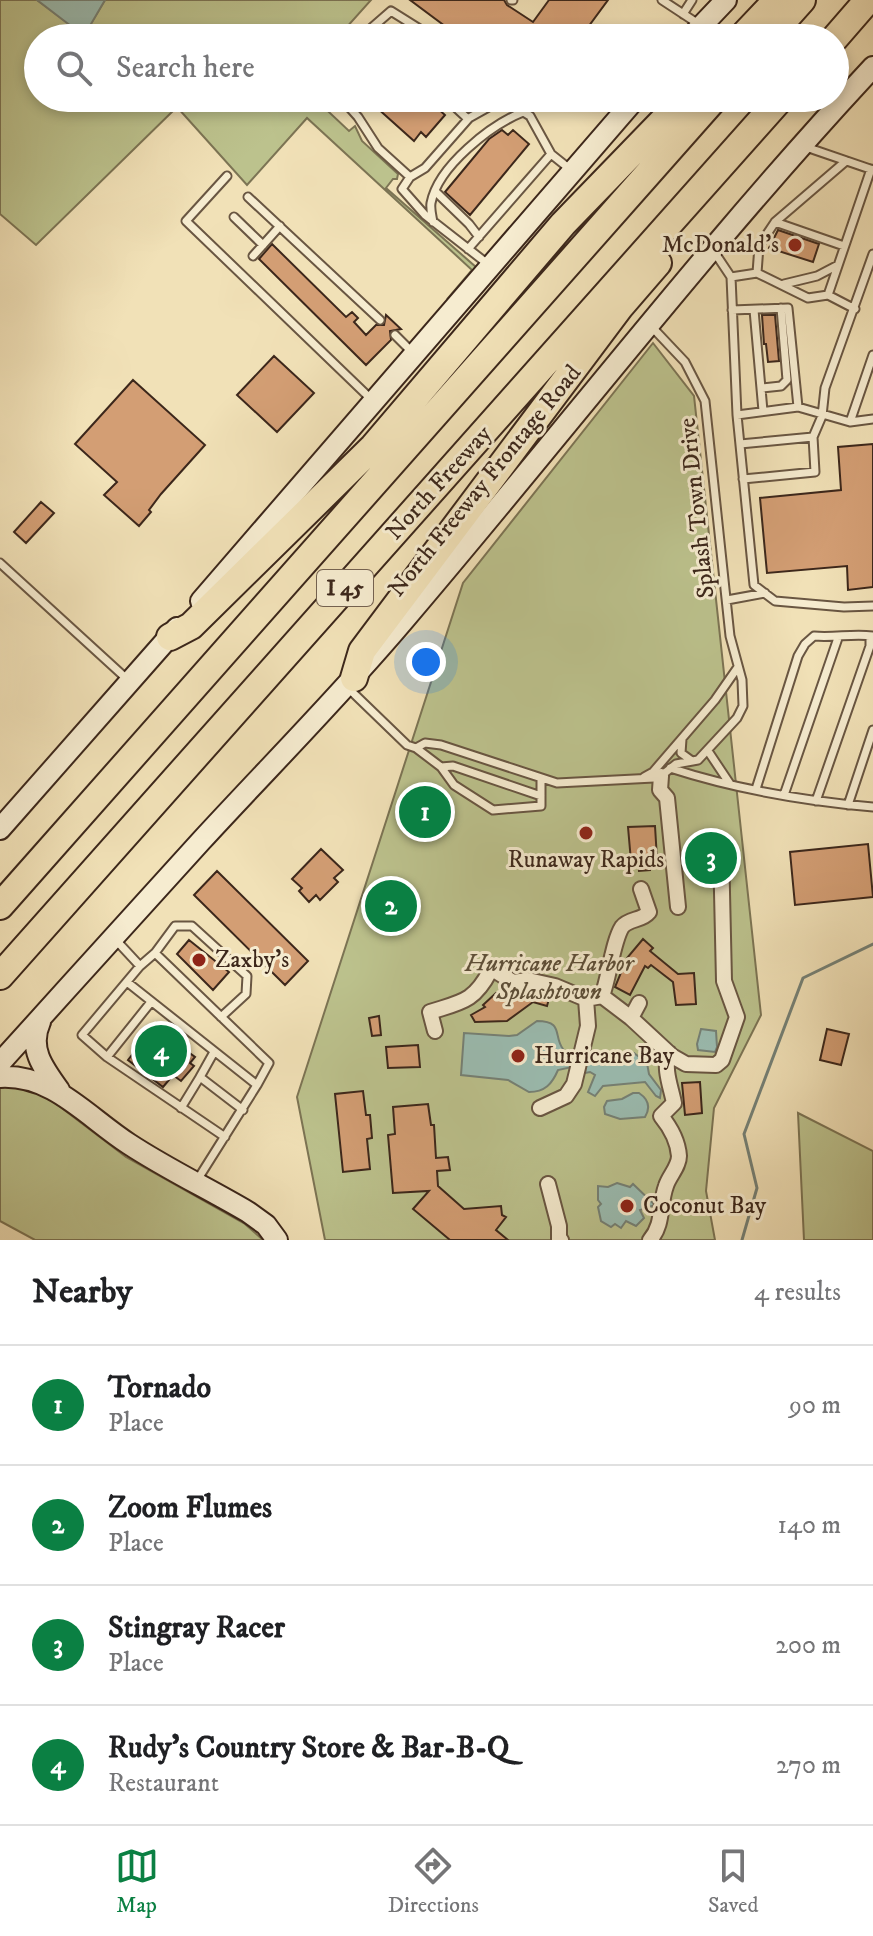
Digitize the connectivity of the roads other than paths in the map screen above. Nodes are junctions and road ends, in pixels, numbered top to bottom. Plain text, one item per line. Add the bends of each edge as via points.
1 (662, 0) edge
2 (692, 0) edge
3 (726, 0) edge
4 (777, 0) edge
5 (802, 0) edge
6 (868, 0) edge
7 (683, 14) junction
8 (375, 24) edge
9 (412, 24) edge
10 (690, 24) edge
11 (704, 24) edge
12 (754, 24) edge
13 (781, 24) edge
14 (847, 24) edge
15 (873, 67) edge
16 (849, 93) edge
17 (354, 112) edge
18 (462, 112) edge
19 (479, 112) edge
20 (523, 112) joint
21 (624, 112) edge
22 (671, 112) edge
23 (703, 112) edge
24 (769, 112) edge
25 (832, 112) edge
26 (468, 119) junction
27 (801, 146) junction
28 (551, 154) junction
29 (846, 161) junction
30 (872, 169) edge
31 (573, 172) junction
32 (227, 176) dead end
33 (410, 177) junction
34 (436, 192) junction
35 (248, 197) dead end
36 (691, 200) junction
37 (234, 217) dead end
38 (433, 222) junction
39 (775, 222) junction
40 (280, 226) junction
41 (479, 237) junction
42 (263, 245) junction
43 (844, 246) junction
44 (468, 249) junction
45 (712, 249) junction
46 (873, 254) edge
47 (253, 256) dead end
48 (839, 265) junction
49 (491, 266) junction
50 (757, 273) junction
51 (731, 277) junction
52 (784, 284) junction
53 (828, 295) junction
54 (781, 308) junction
55 (855, 309) junction
56 (732, 310) junction
57 (754, 310) junction
58 (380, 320) dead end
59 (649, 323) junction
60 (395, 335) dead end
61 (415, 354) junction
62 (873, 355) edge
63 (762, 388) junction
64 (374, 402) junction
65 (798, 407) junction
66 (763, 411) junction
67 (737, 415) junction
68 (822, 416) junction
69 (873, 419) edge
70 (850, 422) junction
71 (813, 437) junction
72 (740, 444) junction
73 (743, 479) junction
74 (0, 563) edge
75 (765, 593) junction
76 (727, 600) junction
77 (873, 606) edge
78 (872, 636) edge
79 (170, 637) junction
80 (838, 638) junction
81 (738, 667) junction
82 (129, 681) junction
83 (351, 682) junction
84 (873, 730) edge
85 (683, 737) junction
86 (416, 748) junction
87 (708, 751) junction
88 (696, 762) junction
89 (441, 767) junction
90 (666, 772) junction
91 (541, 779) junction
92 (634, 779) junction
93 (730, 784) junction
94 (756, 789) junction
95 (784, 795) junction
96 (541, 796) junction
97 (816, 801) junction
98 (848, 805) junction
99 (873, 807) edge
100 (0, 829) edge
101 (721, 848) dead end
102 (641, 889) dead end
103 (0, 906) edge
104 (678, 907) dead end
105 (114, 937) junction
106 (155, 953) junction
107 (140, 966) junction
108 (0, 976) edge
109 (127, 982) junction
110 (594, 997) junction
111 (151, 1002) junction
112 (639, 1003) dead end
113 (43, 1015) junction
114 (221, 1017) junction
115 (631, 1018) junction
116 (435, 1031) dead end
117 (214, 1052) junction
118 (669, 1053) junction
119 (107, 1057) junction
120 (0, 1063) edge
121 (0, 1077) edge
122 (200, 1077) junction
123 (257, 1085) junction
124 (64, 1096) junction
125 (181, 1108) junction
126 (540, 1108) dead end
127 (243, 1110) junction
128 (225, 1137) junction
129 (196, 1182) junction
130 (548, 1184) dead end
131 (277, 1240) edge
132 (561, 1240) edge
133 (650, 1240) edge

1 - 7 lane
2 - 7 lane
3 - 11 main road
4 - 12 highway
5 - 13 highway
6 - 14 highway
7 - 10 lane
8 - 9 lane via 391,11
15 - 16 main road, North Freeway Frontage Road
17 - 33 lane via 378,148
18 - 26 lane
19 - 26 lane
20 - 28 lane
20 - 34 lane via 485,132
21 - 31 main road
22 - 79 highway via 563,224 373,447 191,626
23 - 103 highway, North Freeway / I 45
24 - 36 highway, North Freeway / I 45
25 - 27 main road, North Freeway Frontage Road
26 - 33 lane via 425,168
27 - 29 lane
27 - 45 main road, North Freeway Frontage Road
28 - 31 lane
28 - 41 lane
29 - 30 lane
29 - 39 lane
30 - 43 lane
31 - 49 main road
32 - 64 lane via 186,221
33 - 38 lane via 402,189
34 - 38 lane via 430,205
34 - 41 lane
35 - 40 lane
36 - 83 highway via 687,229 620,307 362,651
36 - 108 highway, North Freeway / I 45
37 - 42 lane
38 - 44 lane
39 - 43 lane
39 - 50 lane via 759,246
40 - 42 lane
40 - 58 lane
41 - 44 lane
42 - 47 lane
43 - 48 lane
44 - 49 lane
45 - 51 lane
45 - 59 main road, North Freeway Frontage Road
46 - 55 lane
48 - 52 lane
48 - 53 lane
49 - 61 main road
50 - 51 lane
50 - 52 lane
51 - 56 lane
52 - 53 lane via 808,298
53 - 55 lane
54 - 57 lane
54 - 63 lane via 787,380
54 - 65 lane via 788,308
55 - 68 lane via 825,388
56 - 57 lane
56 - 67 lane
57 - 63 lane
59 - 76 lane, Splash Town Drive via 685,362 705,401
59 - 83 main road, North Freeway Frontage Road
60 - 61 lane
61 - 64 main road
62 - 70 lane
63 - 66 lane
64 - 79 main road
65 - 66 lane
65 - 68 lane
66 - 67 lane
67 - 72 lane
68 - 70 lane
68 - 71 lane
69 - 70 lane
71 - 72 lane
71 - 73 lane via 815,472
72 - 73 lane
73 - 75 lane via 754,585
74 - 82 lane
75 - 76 lane
75 - 77 lane via 775,601
76 - 81 lane, Splash Town Drive
78 - 80 lane
78 - 97 lane
79 - 82 main road
80 - 94 lane via 814,636 798,656
80 - 95 lane
81 - 85 lane
81 - 87 lane, Splash Town Drive via 743,706
82 - 100 main road
83 - 86 lane via 398,739
83 - 105 main road, North Freeway Frontage Road
84 - 98 lane
85 - 88 lane via 681,753
85 - 92 lane via 653,772
86 - 89 lane
86 - 91 lane via 441,745
87 - 88 lane
87 - 93 lane
88 - 90 lane via 676,764
89 - 96 lane via 453,766
89 - 96 lane via 454,785 493,810 541,806
90 - 92 lane
90 - 93 lane
90 - 104 street via 660,790 667,798
91 - 92 lane
91 - 96 lane
93 - 94 lane
94 - 95 lane
95 - 97 lane
97 - 98 lane
98 - 99 lane
101 - 118 street via 724,981 737,1017 716,1065 686,1064
102 - 110 street via 649,912 620,931
105 - 107 lane
105 - 113 main road, North Freeway Frontage Road
106 - 107 lane
106 - 114 lane
106 - 114 lane via 175,926 192,926 247,976 246,994
107 - 109 lane
109 - 111 lane
109 - 119 lane via 82,1035
110 - 115 street
110 - 116 street via 528,980 513,982 494,970 481,989 430,1012
110 - 126 street via 570,1093
111 - 117 lane
111 - 119 lane
112 - 115 street
113 - 120 main road, North Freeway Frontage Road
113 - 124 main road via 35,1034 36,1051
114 - 123 lane via 269,1063
115 - 118 street
117 - 122 lane
117 - 123 lane
118 - 133 street via 670,1107 661,1116 679,1160 666,1186 660,1226
119 - 125 lane
121 - 124 main road via 21,1076
122 - 125 lane
122 - 127 lane
123 - 127 lane
124 - 129 main road via 129,1144
125 - 128 lane
127 - 128 lane
128 - 129 lane
129 - 131 main road via 248,1212
130 - 132 street

